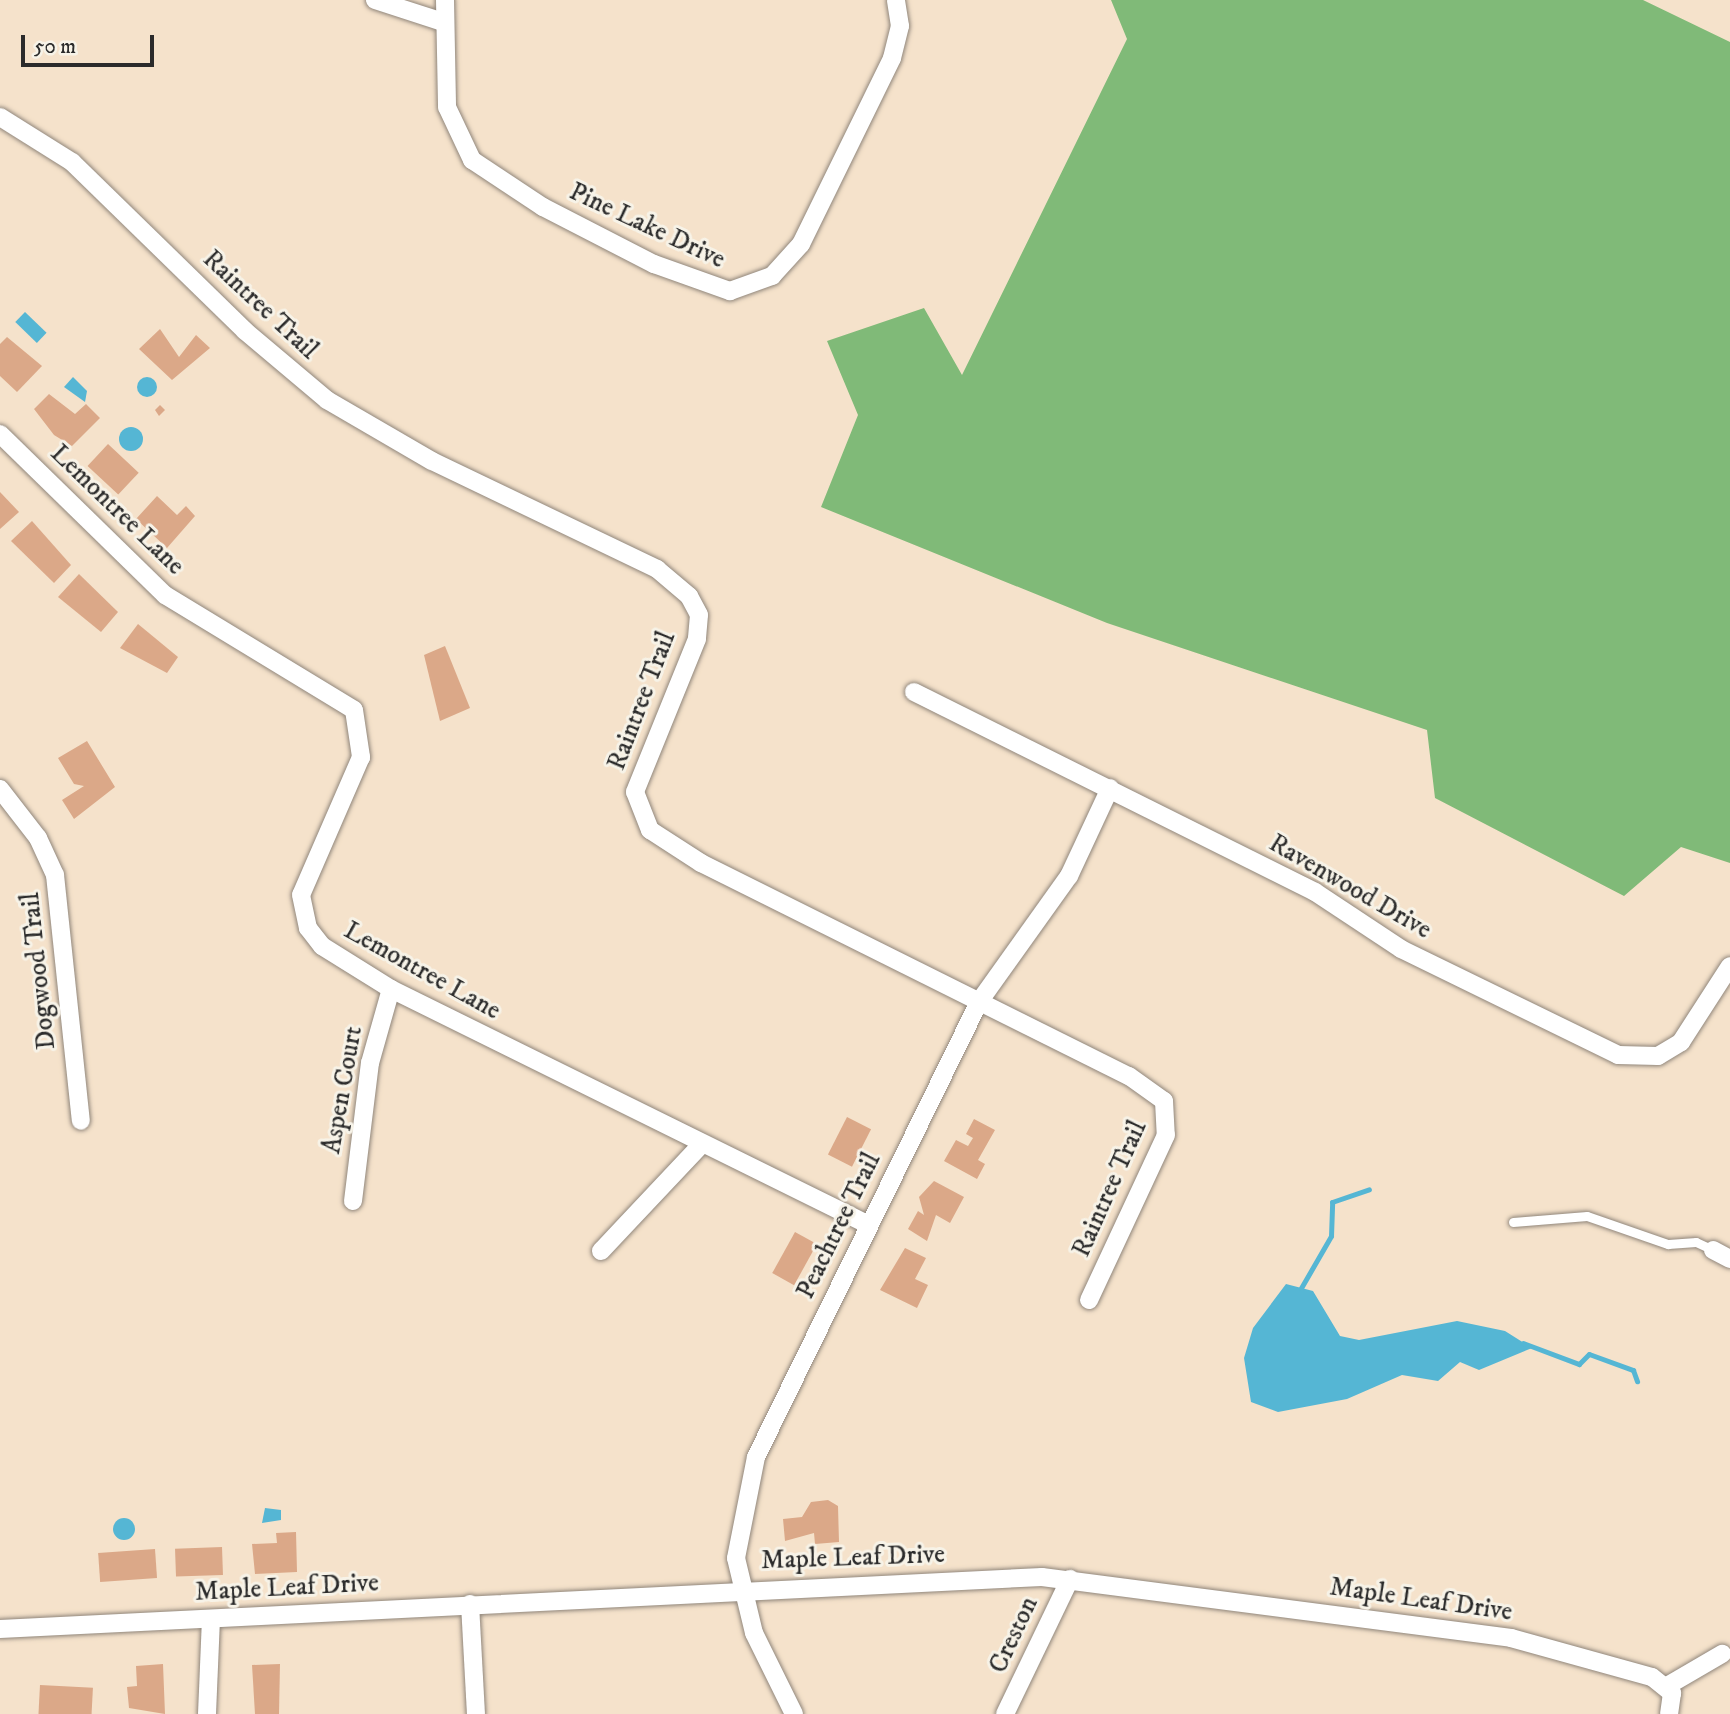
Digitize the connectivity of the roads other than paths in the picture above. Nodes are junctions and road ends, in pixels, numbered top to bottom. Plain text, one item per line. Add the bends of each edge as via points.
1 (375, 0) edge
2 (444, 0) edge
3 (896, 0) edge
4 (443, 22) junction
5 (0, 117) edge
6 (0, 434) edge
7 (914, 692) dead end
8 (1110, 788) junction
9 (0, 789) edge
10 (1730, 966) edge
11 (391, 989) junction
12 (979, 1002) junction
13 (81, 1121) dead end
14 (702, 1144) junction
15 (353, 1202) dead end
16 (1513, 1222) dead end
17 (869, 1225) junction
18 (1713, 1250) joint
19 (601, 1251) dead end
20 (1730, 1259) edge
21 (1089, 1300) dead end
22 (1070, 1578) junction
23 (741, 1590) junction
24 (470, 1604) junction
25 (211, 1619) junction
26 (0, 1629) edge
27 (1721, 1654) dead end
28 (1667, 1685) junction
29 (207, 1714) edge
30 (476, 1714) edge
31 (794, 1714) edge
32 (1005, 1714) edge
33 (1669, 1714) edge

1 - 4 street
2 - 4 street, Pine Lake Drive
3 - 4 street, Pine Lake Drive via 900,26 892,58 801,244 772,276 730,291 654,264 543,206 472,160 447,107
5 - 12 street, Raintree Trail via 72,162 245,331 327,400 432,461 677,583 694,602 700,622 638,775 641,818 701,863
6 - 11 street, Lemontree Lane via 165,595 354,710 361,757 307,874 302,906 322,946
7 - 8 street, Ravenwood Drive
8 - 10 street, Ravenwood Drive via 1315,892 1401,949 1618,1055 1658,1056 1681,1042
8 - 12 street, Peachtree Trail via 1069,876
9 - 13 street, Dogwood Trail via 38,838 54,875
11 - 14 street, Lemontree Lane
11 - 15 street, Aspen Court via 370,1063
12 - 17 street, Peachtree Trail
12 - 21 street, Raintree Trail via 1129,1076 1153,1090 1168,1110 1166,1135
14 - 17 street, Lemontree Lane
14 - 19 street
16 - 18 lane via 1587,1216 1668,1244 1696,1242
17 - 23 street, Peachtree Trail via 756,1457 737,1538
18 - 20 street
22 - 23 street, Maple Leaf Drive
22 - 28 street, Maple Leaf Drive via 1511,1639
22 - 32 street, Creston
23 - 24 street, Maple Leaf Drive
23 - 31 street, Peachtree Trail via 767,1667
24 - 25 street, Maple Leaf Drive
24 - 30 street
25 - 26 street, Maple Leaf Drive
25 - 29 street
27 - 28 street
28 - 33 street

